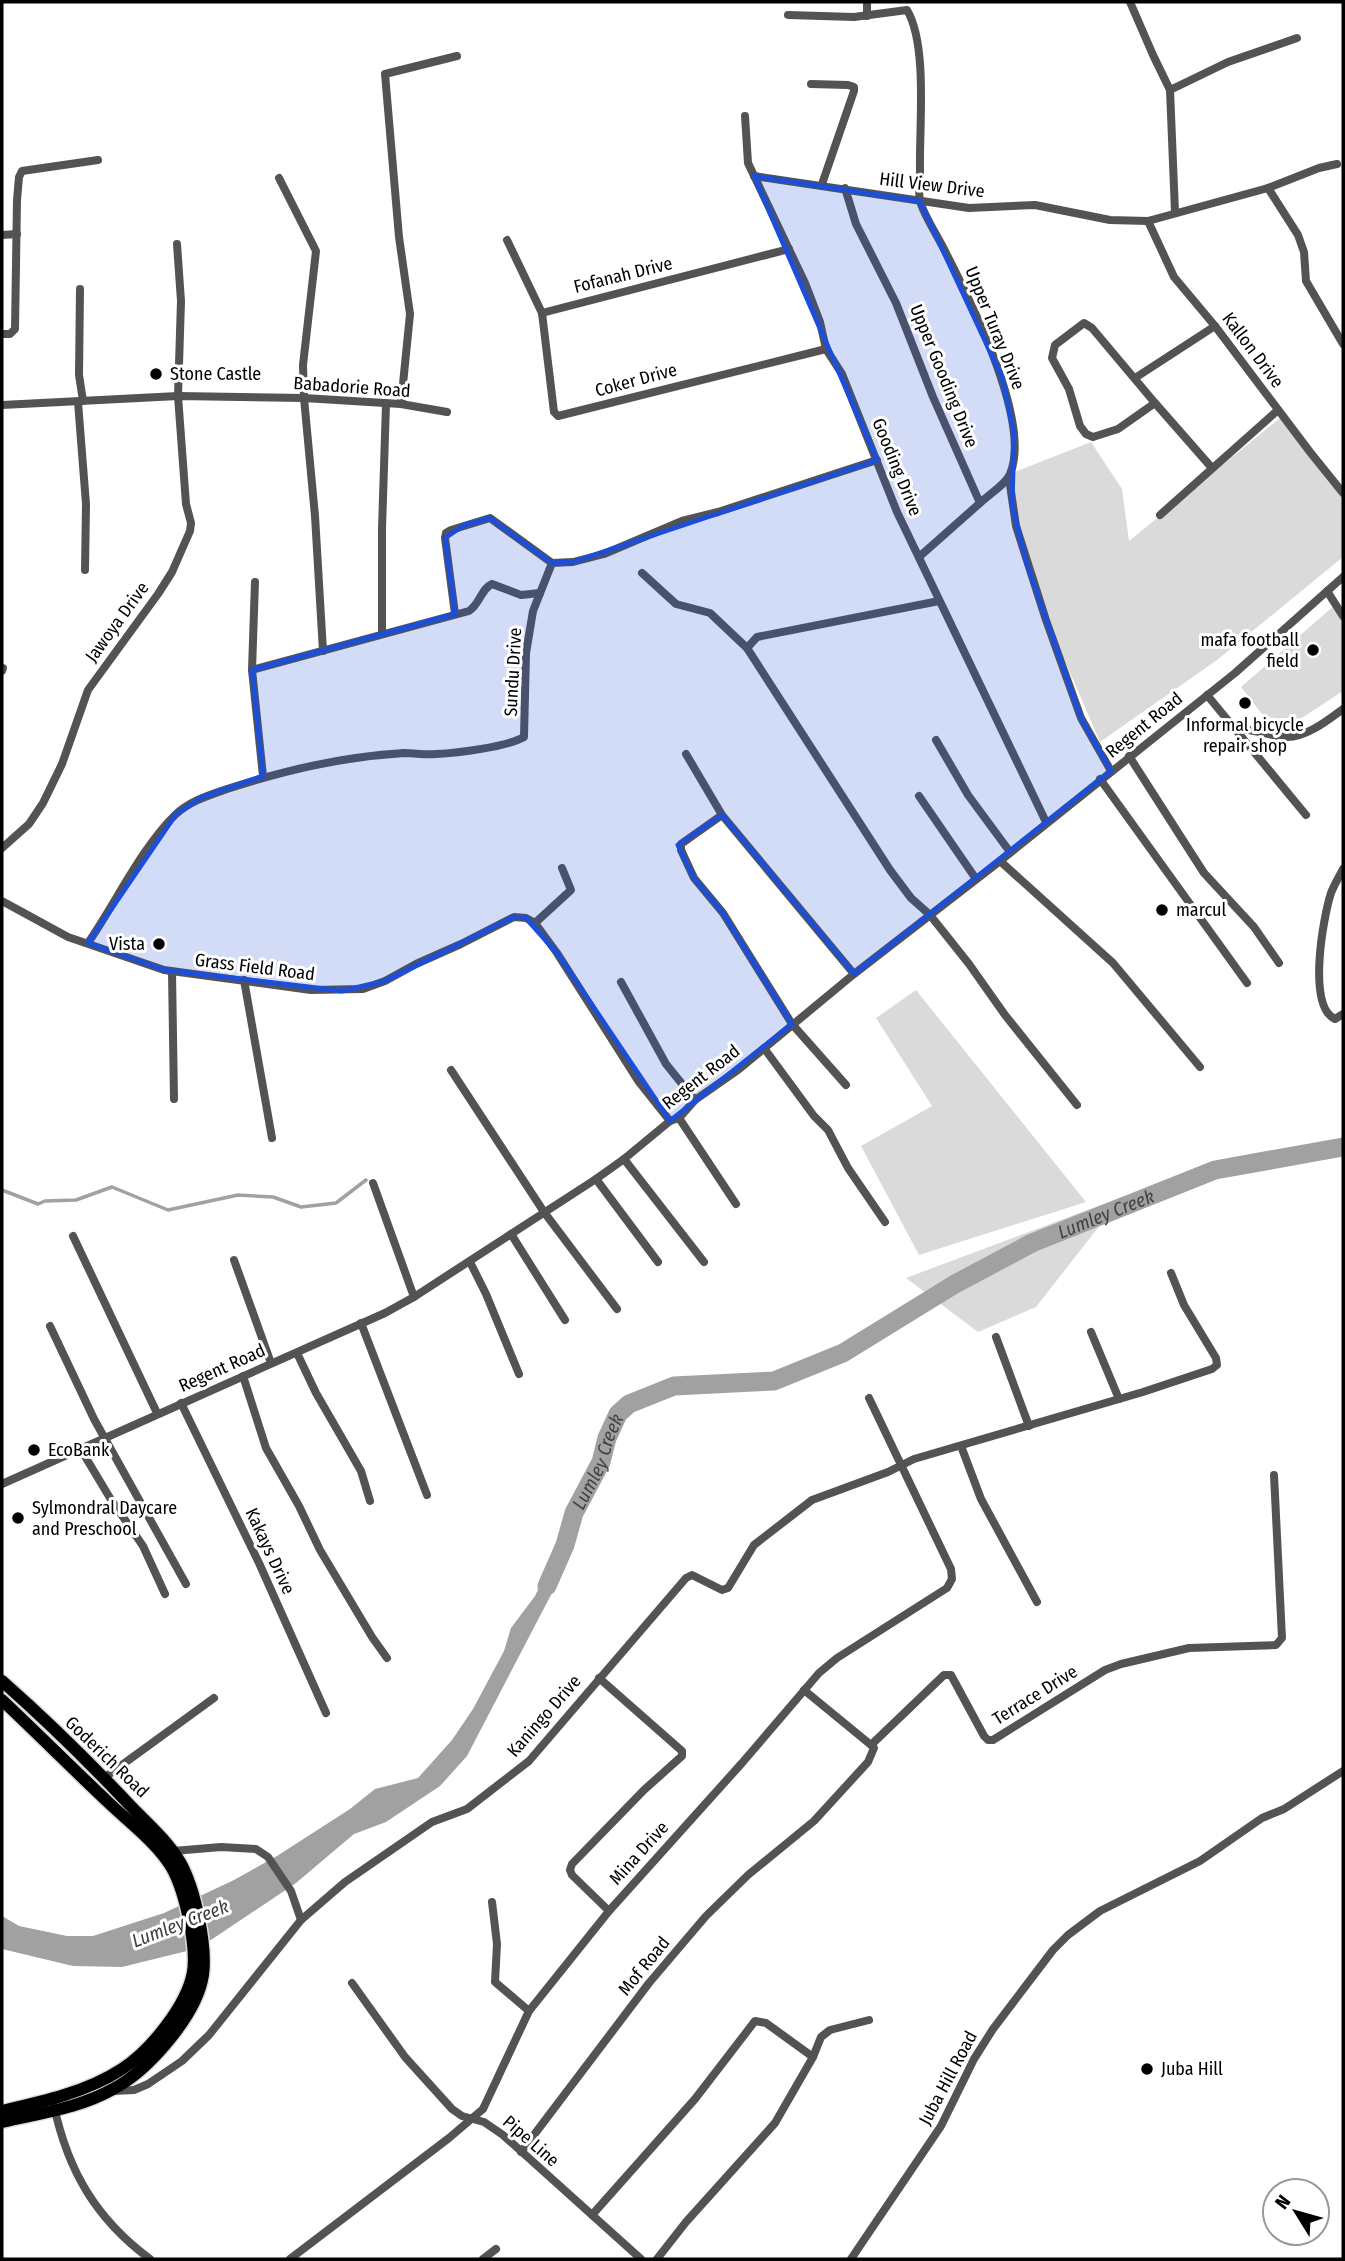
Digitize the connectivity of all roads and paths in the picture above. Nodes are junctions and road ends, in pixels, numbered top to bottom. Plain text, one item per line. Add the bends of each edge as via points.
1 (867, 2) edge
2 (1130, 2) edge
3 (788, 15) dead end
4 (867, 16) junction
5 (1297, 38) dead end
6 (457, 56) dead end
7 (811, 84) dead end
8 (1170, 90) junction
9 (745, 116) dead end
10 (98, 160) dead end
11 (1337, 164) dead end
12 (754, 176) junction
13 (279, 178) dead end
14 (822, 184) junction
15 (845, 188) junction
16 (1268, 188) junction
17 (920, 201) junction
18 (1175, 212) junction
19 (1148, 221) junction
20 (2, 234) edge
21 (17, 234) junction
22 (506, 240) dead end
23 (177, 244) dead end
24 (789, 249) junction
25 (80, 289) dead end
26 (542, 313) junction
27 (1215, 326) junction
28 (2, 334) edge
29 (1343, 344) edge
30 (826, 349) junction
31 (1135, 378) junction
32 (178, 396) junction
33 (304, 398) junction
34 (80, 402) junction
35 (1155, 403) junction
36 (386, 404) junction
37 (401, 404) junction
38 (2, 405) edge
39 (1278, 410) junction
40 (447, 412) dead end
41 (877, 460) junction
42 (1212, 468) junction
43 (1009, 478) junction
44 (1343, 493) edge
45 (980, 503) junction
46 (1160, 515) dead end
47 (919, 558) junction
48 (552, 564) junction
49 (85, 570) dead end
50 (642, 573) dead end
51 (1343, 577) edge
52 (255, 582) dead end
53 (1327, 591) junction
54 (540, 593) junction
55 (940, 601) junction
56 (455, 614) junction
57 (1343, 616) edge
58 (382, 634) junction
59 (747, 648) junction
60 (323, 651) junction
61 (252, 670) junction
62 (1207, 695) junction
63 (1343, 709) edge
64 (1236, 729) junction
65 (936, 740) dead end
66 (685, 754) dead end
67 (1129, 757) junction
68 (1111, 771) junction
69 (263, 776) junction
70 (1100, 779) junction
71 (919, 796) dead end
72 (722, 815) junction
73 (1306, 815) dead end
74 (1046, 822) junction
75 (2, 848) edge
76 (1010, 852) junction
77 (999, 861) junction
78 (562, 867) dead end
79 (1343, 869) edge
80 (976, 878) junction
81 (2, 901) edge
82 (930, 915) junction
83 (536, 923) junction
84 (88, 943) junction
85 (1279, 963) dead end
86 (172, 972) junction
87 (854, 974) junction
88 (244, 980) junction
89 (621, 982) dead end
90 (1247, 983) dead end
91 (1343, 1014) edge
92 (792, 1024) junction
93 (764, 1048) junction
94 (1199, 1067) dead end
95 (451, 1070) dead end
96 (846, 1085) dead end
97 (173, 1099) dead end
98 (695, 1100) junction
99 (1076, 1105) dead end
100 (674, 1120) junction
101 (272, 1138) dead end
102 (624, 1159) junction
103 (596, 1179) junction
104 (373, 1183) dead end
105 (736, 1204) dead end
106 (544, 1212) junction
107 (885, 1222) dead end
108 (511, 1234) junction
109 (74, 1236) dead end
110 (234, 1260) dead end
111 (470, 1262) junction
112 (658, 1262) dead end
113 (704, 1262) dead end
114 (1171, 1273) dead end
115 (414, 1297) junction
116 (617, 1309) dead end
117 (565, 1321) dead end
118 (361, 1323) junction
119 (50, 1326) dead end
120 (1091, 1332) dead end
121 (996, 1337) dead end
122 (297, 1353) junction
123 (271, 1363) junction
124 (519, 1374) dead end
125 (243, 1376) junction
126 (869, 1398) dead end
127 (1119, 1399) junction
128 (181, 1403) junction
129 (158, 1413) junction
130 (1029, 1426) junction
131 (104, 1437) junction
132 (961, 1447) junction
133 (80, 1448) junction
134 (900, 1466) junction
135 (1274, 1475) dead end
136 (2, 1484) edge
137 (427, 1495) dead end
138 (370, 1501) dead end
139 (186, 1584) dead end
140 (165, 1594) dead end
141 (1037, 1602) dead end
142 (387, 1658) dead end
143 (599, 1678) junction
144 (2, 1681) edge
145 (804, 1690) junction
146 (214, 1698) dead end
147 (2, 1700) edge
148 (326, 1713) dead end
149 (871, 1745) junction
150 (1343, 1771) edge
151 (104, 1778) junction
152 (173, 1851) junction
153 (176, 1865) junction
154 (492, 1902) dead end
155 (609, 1911) junction
156 (301, 1920) junction
157 (198, 1974) junction
158 (352, 1983) dead end
159 (529, 2011) junction
160 (869, 2020) dead end
161 (813, 2057) junction
162 (104, 2078) junction
163 (110, 2091) junction
164 (54, 2104) junction
165 (2, 2112) edge
166 (473, 2119) junction
167 (2, 2122) edge
168 (521, 2152) junction
169 (592, 2215) junction
170 (496, 2249) dead end
171 (150, 2259) edge
172 (290, 2259) edge
173 (483, 2259) edge
174 (641, 2259) edge
175 (657, 2259) edge
176 (851, 2259) edge

1 - 4 street
2 - 8 street
3 - 4 street
4 - 17 street via 907,10 910,16 918,44
5 - 8 street via 1227,62
6 - 37 street via 384,74 410,314
7 - 14 street via 854,87
8 - 18 street
9 - 12 street, Gooding Drive via 748,163
10 - 21 street via 22,171
11 - 16 street, Hill View Drive
12 - 14 street, Hill View Drive
12 - 24 street, Gooding Drive
13 - 33 street via 316,251 303,365
14 - 15 street, Hill View Drive
15 - 17 street, Hill View Drive
15 - 45 street, Upper Gooding Drive via 856,224 896,303
16 - 18 street, Hill View Drive
16 - 29 street via 1298,234 1306,281
17 - 19 street, Hill View Drive via 969,208 1035,205 1110,220
17 - 43 street, Upper Turay Drive via 1002,377 1014,432
18 - 19 street, Hill View Drive
19 - 27 street, Kallon Drive via 1174,277
20 - 21 street
21 - 28 street via 15,329
22 - 26 street
23 - 32 street, Jawoya Drive via 181,301
24 - 26 street, Fofanah Drive
24 - 30 street, Gooding Drive via 820,322
25 - 34 street
26 - 30 street, Coker Drive via 558,416
27 - 31 street
27 - 39 street, Kallon Drive
30 - 41 street, Gooding Drive via 842,374
31 - 35 street
31 - 35 street via 1084,323 1052,351 1080,426 1088,435 1118,429
32 - 33 street, Babadorie Road
32 - 34 street, Babadorie Road
32 - 75 street, Jawoya Drive via 191,523 182,551 158,594 88,690 43,803
33 - 36 street, Babadorie Road
33 - 60 street
34 - 38 street, Babadorie Road
34 - 49 street
35 - 42 street
36 - 37 street, Babadorie Road
36 - 58 street
37 - 40 street, Babadorie Road
39 - 42 street
39 - 44 street, Kallon Drive
41 - 47 street, Gooding Drive
41 - 48 street via 682,521 604,554
42 - 46 street
43 - 45 street
43 - 68 street, Upper Turay Drive via 1016,526 1046,621 1081,718
45 - 47 street
47 - 55 street, Gooding Drive
48 - 54 street, Sundu Drive
48 - 56 street via 490,518 451,530 445,538
50 - 59 street via 676,604 710,613
51 - 53 street, Regent Road
52 - 61 street
53 - 57 street
53 - 62 street, Regent Road
54 - 56 street via 521,595 492,584 473,609
54 - 69 street, Sundu Drive via 526,653 524,737 436,754 366,756
55 - 59 street via 757,637
55 - 74 street, Gooding Drive
56 - 58 street
58 - 60 street
59 - 82 street via 890,870
60 - 61 street
61 - 69 street
62 - 64 street
62 - 67 street, Regent Road
63 - 64 street via 1288,737
64 - 73 street
65 - 76 street via 968,795
66 - 72 street
67 - 68 street, Regent Road
67 - 85 street via 1204,873 1254,927
68 - 70 street, Regent Road
69 - 84 street, Sundu Drive via 202,797 176,814
70 - 74 street, Regent Road
70 - 90 street
71 - 80 street
72 - 87 street
72 - 92 street via 681,844 681,850 694,878 723,913
74 - 76 street, Regent Road
76 - 77 street, Regent Road
77 - 80 street, Regent Road
77 - 94 street via 1113,963
78 - 83 street via 571,890
79 - 91 street via 1331,892 1324,924 1320,978 1321,1000 1329,1016
80 - 82 street, Regent Road
81 - 84 street, Grass Field Road
82 - 87 street, Regent Road
82 - 99 street
83 - 88 street, Grass Field Road via 514,917 363,989 311,990
83 - 100 street via 639,1082
84 - 86 street, Grass Field Road
86 - 88 street, Grass Field Road
86 - 97 street
87 - 92 street, Regent Road
88 - 101 street
89 - 98 street via 666,1064
92 - 93 street, Regent Road
92 - 96 street
93 - 98 street, Regent Road
93 - 107 street via 828,1130
95 - 106 street
98 - 100 street, Regent Road
100 - 102 street, Regent Road
100 - 105 street
102 - 103 street, Regent Road
102 - 113 street
103 - 106 street, Regent Road
103 - 112 street
104 - 115 street
106 - 108 street, Regent Road
106 - 116 street
108 - 111 street, Regent Road
108 - 117 street
109 - 129 street
110 - 123 street
111 - 115 street, Regent Road
111 - 124 street
114 - 127 street via 1217,1365
115 - 118 street, Regent Road
118 - 122 street, Regent Road
118 - 137 street
119 - 131 street
120 - 127 street
121 - 130 street
122 - 123 street, Regent Road
122 - 138 street via 361,1471
123 - 125 street, Regent Road
125 - 128 street, Regent Road
125 - 142 street via 267,1448 320,1550
126 - 134 street
127 - 130 street
128 - 129 street, Regent Road
128 - 148 street, Kakays Drive
129 - 131 street, Regent Road
130 - 132 street
131 - 133 street, Regent Road
131 - 139 street
132 - 134 street
132 - 141 street via 981,1499
133 - 136 street, Regent Road
133 - 140 street via 143,1546
134 - 143 street, Kaningo Drive via 813,1500 754,1545 729,1588 722,1590 692,1575 686,1578
134 - 145 street, Mina Drive via 942,1546 952,1579 935,1597 837,1658
135 - 149 street, Terrace Drive via 1280,1643 1189,1648 1121,1664 993,1740 984,1736 955,1679 944,1675
143 - 155 street via 682,1751 572,1864 572,1875
143 - 156 street, Kaningo Drive via 529,1761 493,1791 467,1809 426,1826 345,1882
144 - 151 main road, Goderich Road
145 - 149 street
145 - 155 street, Mina Drive
146 - 151 street
147 - 153 main road, Goderich Road
149 - 168 street, Mof Road via 874,1752 868,1762 814,1821 706,1916 649,1983
150 - 176 street, Juba Hill Road via 1200,1861 1079,1924 1053,1950 993,2029 941,2126
151 - 152 main road, Goderich Road
152 - 153 main road, Goderich Road
152 - 156 street via 256,1849 268,1857 291,1891
153 - 157 main road via 192,1890 198,1914
154 - 159 street via 495,1982
155 - 159 street, Mina Drive
156 - 163 street, Kaningo Drive via 209,2035 182,2061 134,2090
157 - 162 main road via 140,2056
157 - 163 main road via 193,2001 166,2044 129,2081
158 - 166 street, Pipe Line via 405,2057 452,2109
159 - 166 street, Mina Drive via 489,2099
160 - 161 street via 821,2036
161 - 169 street via 766,2023 755,2021 695,2099
161 - 175 street via 775,2123
162 - 163 main road
162 - 164 main road
163 - 164 main road
164 - 165 main road
164 - 167 main road
164 - 171 street via 68,2157 92,2200 109,2224
166 - 168 street, Pipe Line via 494,2128
166 - 172 street, Mina Drive
168 - 169 street, Pipe Line
169 - 174 street, Pipe Line
170 - 173 street

